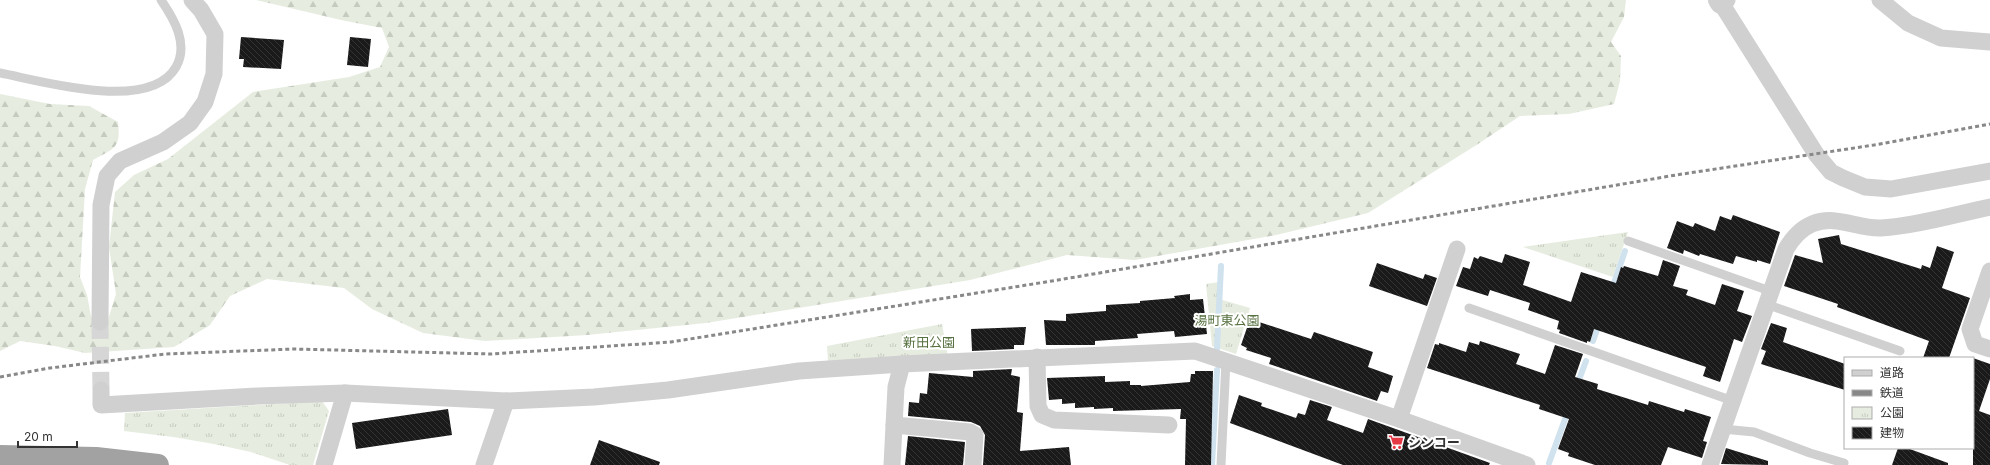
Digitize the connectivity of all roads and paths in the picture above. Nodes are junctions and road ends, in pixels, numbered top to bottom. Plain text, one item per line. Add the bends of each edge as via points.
1 (161, 0) edge
2 (192, 0) edge
3 (1880, 0) edge
4 (1722, 1) edge
5 (1990, 42) edge
6 (0, 73) edge
7 (1990, 171) edge
8 (1990, 207) edge
9 (1628, 241) dead end
10 (1457, 249) dead end
11 (1990, 271) edge
12 (1768, 298) junction
13 (1469, 308) dead end
14 (100, 322) tunnel mouth
15 (1990, 349) edge
16 (1900, 351) dead end
17 (1037, 357) junction
18 (1226, 361) junction
19 (902, 364) junction
20 (100, 390) tunnel mouth
21 (345, 393) junction
22 (506, 401) junction
23 (1733, 401) junction
24 (1399, 419) junction
25 (894, 425) junction
26 (1169, 425) dead end
27 (1723, 429) junction
28 (0, 456) edge
29 (1844, 463) dead end
30 (158, 465) edge
31 (324, 465) edge
32 (484, 465) edge
33 (892, 465) edge
34 (973, 465) edge
35 (1221, 465) edge
36 (1527, 465) edge
37 (1710, 465) edge

1 - 6 lane via 172,15 181,40 180,60 172,75 158,85 130,92 112,92
2 - 14 street via 215,34 214,74 205,102 190,123 163,142 120,161 107,176 100,205
3 - 5 street via 1908,23 1940,38
4 - 7 street via 1816,154 1831,172 1865,186 1890,189
8 - 12 street via 1892,227 1867,227 1829,220 1812,224 1800,231 1786,249
9 - 12 lane
10 - 24 street
11 - 15 street via 1970,329 1975,344
12 - 16 lane
12 - 23 street
13 - 23 lane
17 - 18 street via 1195,351
17 - 19 street
17 - 26 street via 1038,406 1042,415 1054,420
18 - 24 street
18 - 35 lane
19 - 22 street via 799,372 668,390 594,397
19 - 25 street via 896,387
20 - 21 street via 101,405
21 - 22 street
21 - 31 street
22 - 32 street
23 - 27 street
24 - 36 street
25 - 33 street
25 - 34 street via 970,432 975,435 976,440
27 - 29 lane via 1754,432 1810,454
27 - 37 street
28 - 30 highway via 96,458

